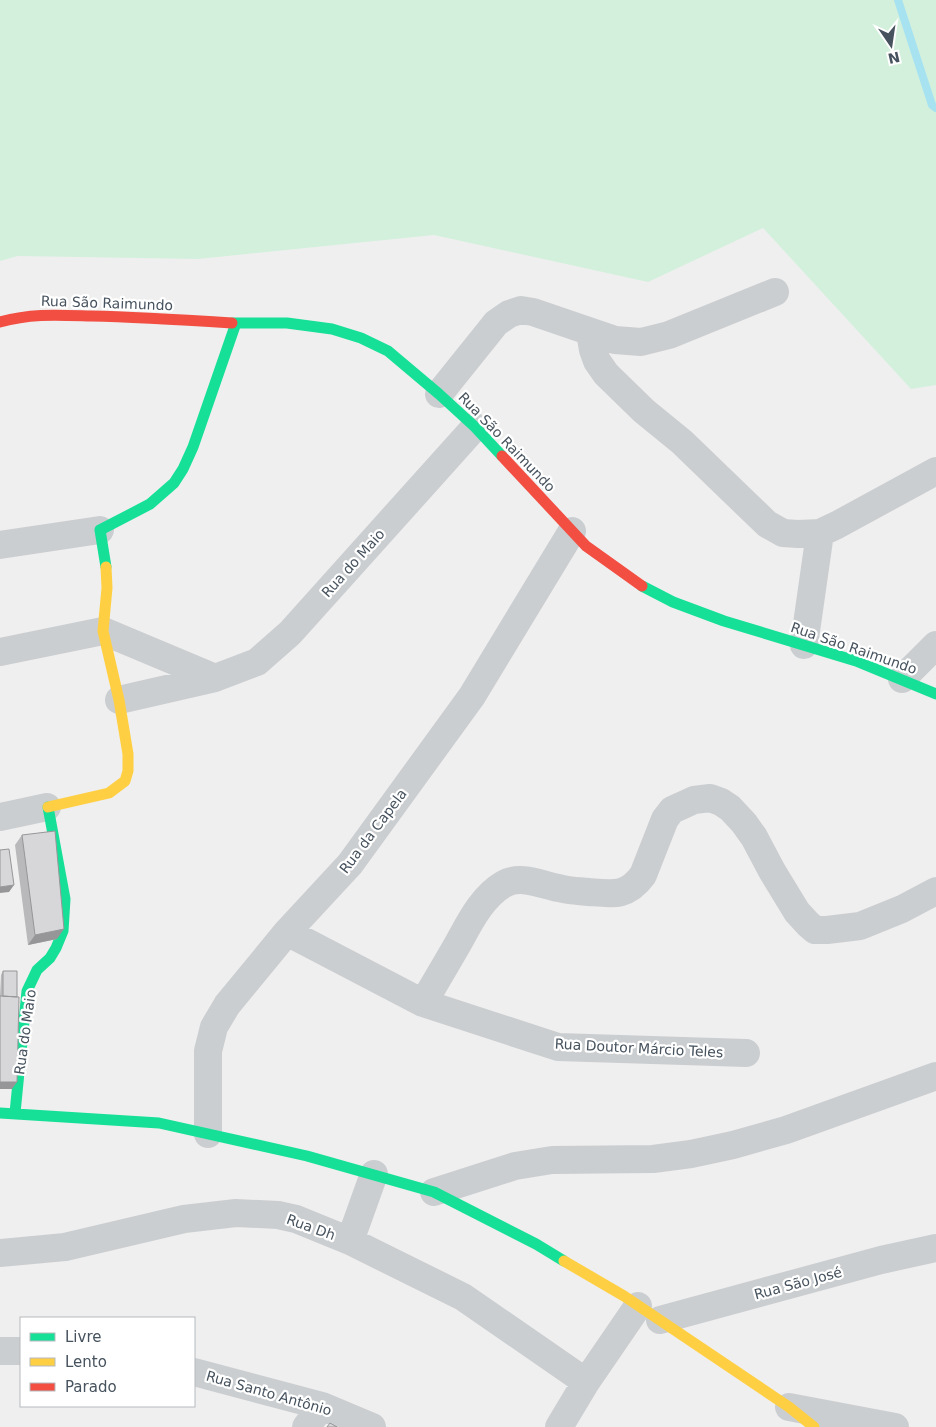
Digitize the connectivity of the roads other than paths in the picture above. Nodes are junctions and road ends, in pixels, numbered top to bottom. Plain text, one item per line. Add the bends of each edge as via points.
1 (775, 292) dead end
2 (0, 322) edge
3 (236, 323) junction
4 (590, 332) junction
5 (439, 394) junction
6 (475, 427) junction
7 (936, 471) edge
8 (100, 530) junction
9 (572, 531) junction
10 (820, 533) junction
11 (0, 545) edge
12 (103, 631) junction
13 (804, 645) junction
14 (936, 645) edge
15 (0, 652) edge
16 (215, 678) junction
17 (902, 679) junction
18 (936, 694) edge
19 (119, 700) junction
20 (47, 807) junction
21 (0, 816) edge
22 (936, 891) edge
23 (287, 932) junction
24 (423, 1003) junction
25 (746, 1052) dead end
26 (936, 1076) edge
27 (15, 1112) junction
28 (0, 1113) edge
29 (208, 1134) junction
30 (374, 1174) junction
31 (434, 1192) junction
32 (350, 1241) junction
33 (936, 1248) edge
34 (0, 1253) edge
35 (638, 1306) junction
36 (660, 1320) junction
37 (20, 1350) edge
38 (0, 1351) edge
39 (195, 1372) edge
40 (586, 1382) junction
41 (789, 1407) junction
42 (314, 1416) edge
43 (372, 1427) edge
44 (559, 1427) edge
45 (814, 1427) edge
46 (895, 1427) edge

1 - 4 street via 652,340 615,340
2 - 3 street, Rua São Raimundo via 34,315 59,315
3 - 5 street, Rua São Raimundo via 287,323 332,329 361,338 388,351
3 - 8 street via 193,446 174,483 150,504
4 - 5 street via 533,312 521,310 509,314 496,322
4 - 10 street via 597,362 606,374 768,524 783,533
5 - 6 street, Rua São Raimundo
6 - 9 street, Rua São Raimundo
6 - 16 street, Rua do Maio via 290,633 257,662
7 - 10 street
8 - 11 street
8 - 12 street via 107,588
9 - 13 street, Rua São Raimundo via 586,546 648,590 724,621
9 - 23 street, Rua da Capela via 472,696 350,864
10 - 13 street
12 - 15 street
12 - 16 street
12 - 19 street
13 - 17 street, Rua São Raimundo
14 - 17 street
16 - 19 street, Rua do Maio
17 - 18 street, Rua São Raimundo
19 - 20 street via 128,754 125,780 109,793
20 - 21 street
20 - 27 street, Rua do Maio via 65,913 63,931 56,948 37,970 28,991
22 - 24 street via 860,926 815,930 797,912 744,823 721,802 710,798 694,800 672,810 664,819 642,875 630,889 614,894 564,890 521,880 502,885 474,916
23 - 24 street, Rua Doutor Márcio Teles
23 - 29 street, Rua da Capela via 227,1005 214,1028 208,1051
24 - 25 street, Rua Doutor Márcio Teles via 558,1047
26 - 31 street via 786,1130 691,1154 653,1159 552,1160 515,1166
27 - 28 street
27 - 29 street via 159,1123
29 - 30 street
30 - 31 street
30 - 32 street
31 - 35 street via 536,1244
32 - 34 street, Rua Dh via 296,1219 236,1213 184,1219 65,1247
32 - 40 street, Rua Dh via 464,1296
33 - 36 street, Rua São José
35 - 36 street
35 - 40 street
36 - 41 street
37 - 38 street
39 - 42 street, Rua Santo Antônio
40 - 44 street
41 - 45 street
41 - 46 street
42 - 43 street, Rua Santo Antônio

